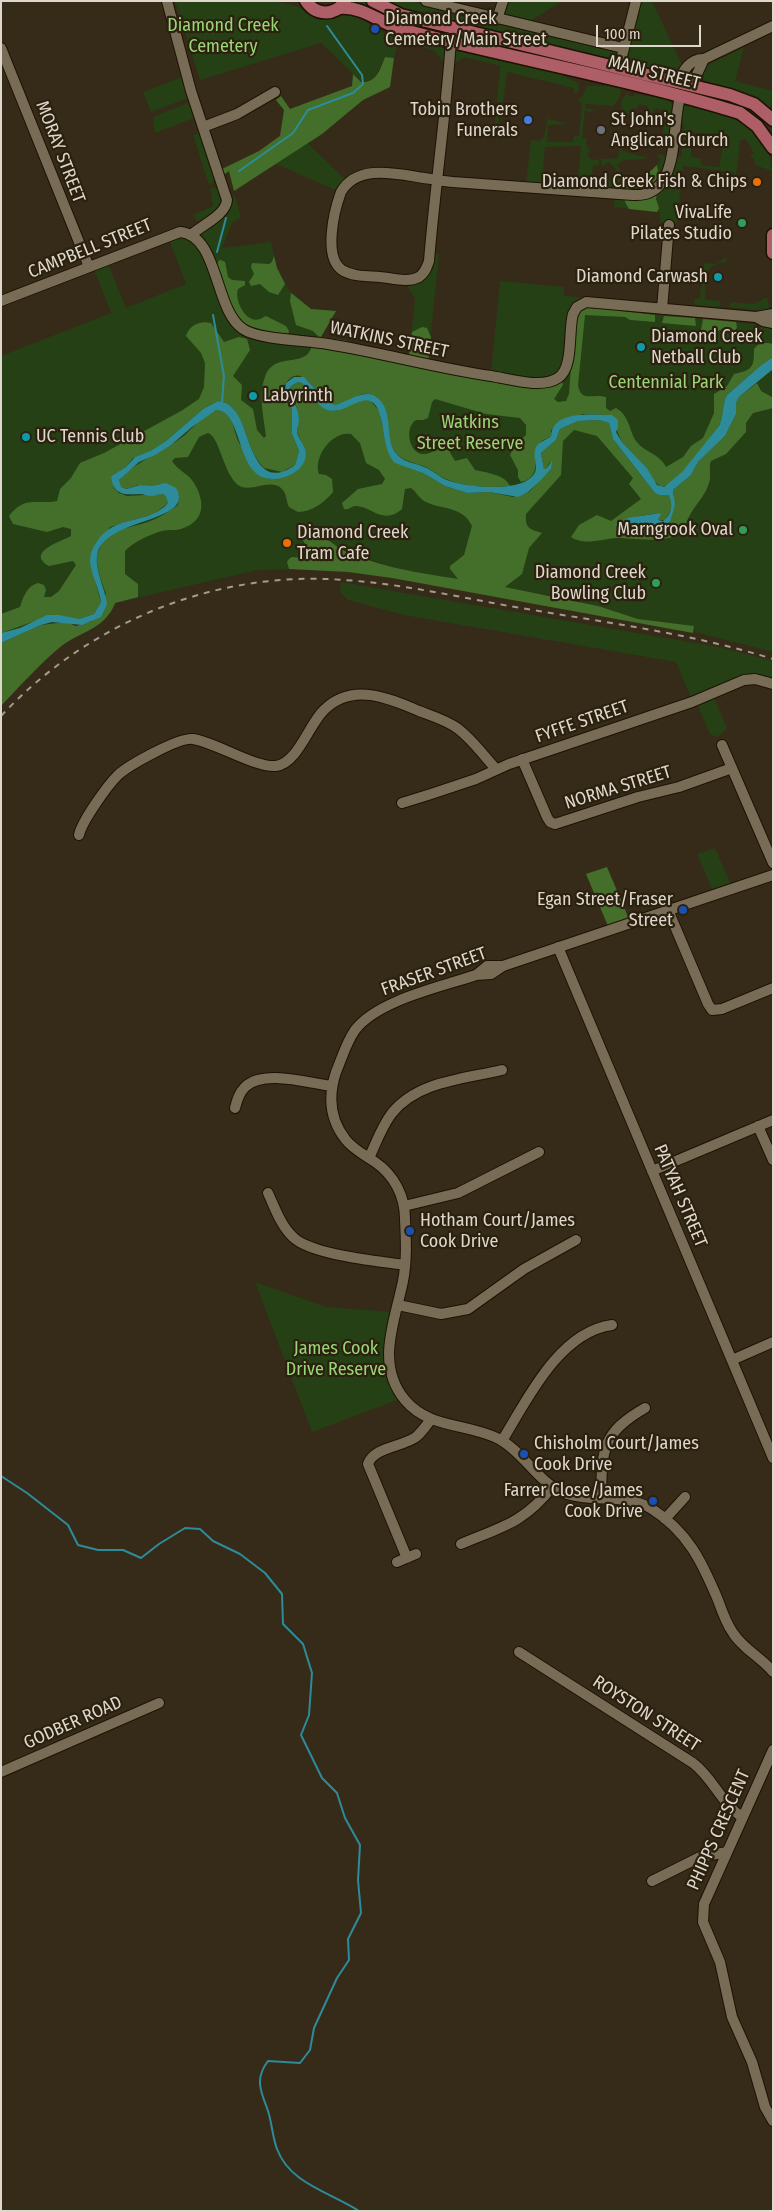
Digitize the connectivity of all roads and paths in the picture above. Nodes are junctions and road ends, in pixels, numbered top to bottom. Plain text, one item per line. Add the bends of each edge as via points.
1 (167, 1) edge
2 (296, 1) edge
3 (373, 1) edge
4 (426, 1) edge
5 (503, 1) edge
6 (636, 1) edge
7 (343, 4) edge
8 (309, 5) edge
9 (497, 19) junction
10 (773, 26) edge
11 (451, 40) junction
12 (1, 48) edge
13 (623, 48) junction
14 (704, 59) junction
15 (619, 68) junction
16 (679, 82) junction
17 (692, 85) junction
18 (275, 92) dead end
19 (680, 97) junction
20 (771, 118) edge
21 (203, 127) junction
22 (773, 148) edge
23 (436, 180) junction
24 (668, 225) dead end
25 (191, 235) junction
26 (773, 235) edge
27 (773, 253) edge
28 (89, 267) junction
29 (1, 301) edge
30 (662, 309) junction
31 (773, 314) edge
32 (756, 317) junction
33 (773, 322) edge
34 (773, 684) edge
35 (722, 745) dead end
36 (522, 759) junction
37 (732, 768) junction
38 (496, 769) junction
39 (402, 802) dead end
40 (79, 835) dead end
41 (773, 863) edge
42 (773, 875) edge
43 (668, 910) junction
44 (558, 947) junction
45 (773, 988) edge
46 (502, 1070) dead end
47 (332, 1086) junction
48 (235, 1108) dead end
49 (773, 1120) edge
50 (758, 1126) junction
51 (539, 1152) dead end
52 (369, 1158) junction
53 (773, 1160) edge
54 (652, 1171) junction
55 (268, 1193) dead end
56 (404, 1206) junction
57 (576, 1240) dead end
58 (405, 1265) junction
59 (398, 1305) junction
60 (612, 1325) dead end
61 (773, 1342) edge
62 (732, 1360) junction
63 (645, 1408) dead end
64 (431, 1419) junction
65 (502, 1440) junction
66 (773, 1458) edge
67 (552, 1486) junction
68 (685, 1497) dead end
69 (601, 1498) junction
70 (665, 1520) junction
71 (460, 1545) dead end
72 (406, 1558) dead end
73 (519, 1652) dead end
74 (772, 1668) edge
75 (159, 1703) dead end
76 (773, 1750) edge
77 (1, 1772) edge
78 (742, 1818) junction
79 (727, 1852) junction
80 (652, 1881) dead end
81 (773, 2121) edge

1 - 21 street
2 - 8 main road
3 - 15 main road, MAIN STREET via 401,15
4 - 9 street, MAIN STREET
5 - 9 street
6 - 13 street
7 - 8 main road, MAIN STREET via 332,12 324,13
7 - 11 main road, MAIN STREET via 401,29
9 - 13 street, MAIN STREET
10 - 14 street
11 - 19 main road, MAIN STREET
11 - 23 street
12 - 28 street, MORAY STREET
13 - 15 street
14 - 16 street via 688,66
14 - 17 street
15 - 16 main road, MAIN STREET
16 - 17 main road, MAIN STREET
16 - 19 main road
17 - 19 main road
17 - 20 main road, MAIN STREET via 745,100
18 - 21 street via 236,114
19 - 22 main road, MAIN STREET via 740,114 757,126
19 - 23 street via 670,164 661,184 640,196
21 - 25 street via 227,203 220,214
23 - 23 street via 429,261 422,275 407,280 348,273 339,267 331,241 344,186 355,178 376,173
24 - 30 street
25 - 28 street, CAMPBELL STREET via 180,232 170,235
25 - 30 street, WATKINS STREET via 207,256 232,318 247,331 352,348 447,369 547,382 557,379 566,368 572,318 580,305 594,302
26 - 27 main road
28 - 29 street, CAMPBELL STREET
30 - 32 street
31 - 32 street
32 - 33 street
34 - 36 street, FYFFE STREET via 744,680 692,702
35 - 37 street
36 - 37 street, NORMA STREET via 547,817 555,824
36 - 38 street, FYFFE STREET
37 - 41 street
38 - 39 street, FYFFE STREET via 467,782
38 - 40 street via 462,732 450,724 382,696 352,695 324,709 294,754 281,764 266,764 193,739 171,745 118,776 84,822
42 - 43 street, FRASER STREET
43 - 44 street, FRASER STREET
43 - 45 street via 712,1010
44 - 47 street, FRASER STREET via 503,966 487,966 476,975 392,1003 364,1020 348,1041
44 - 54 street, PATYAH STREET
46 - 52 street via 428,1087 409,1097 391,1115
47 - 48 street via 262,1078 245,1087
47 - 52 street via 332,1113 339,1130 349,1144
49 - 50 street
50 - 53 street
50 - 54 street
51 - 56 street via 458,1193
52 - 56 street via 391,1176
54 - 62 street, PATYAH STREET
55 - 58 street via 288,1232 304,1245
56 - 58 street
57 - 59 street via 524,1269 468,1309 441,1314
58 - 59 street
59 - 64 street via 388,1352 392,1377 404,1398
60 - 65 street via 588,1332 570,1345 544,1374
61 - 62 street
62 - 66 street, PATYAH STREET
63 - 69 street via 621,1424 609,1440 603,1457
64 - 65 street
64 - 72 street via 416,1437 374,1456 368,1464
65 - 67 street
67 - 69 street via 573,1495
67 - 71 street via 523,1517
68 - 70 street
69 - 70 street via 641,1503
70 - 74 street via 695,1551 734,1635
73 - 78 street, ROYSTON STREET via 692,1763
75 - 77 street, GODBER ROAD
76 - 78 street, PHIPPS CRESCENT
78 - 79 street, PHIPPS CRESCENT
79 - 80 street via 700,1857
79 - 81 street, PHIPPS CRESCENT via 704,1904 703,1922 720,1962 735,2027 752,2062 762,2100

